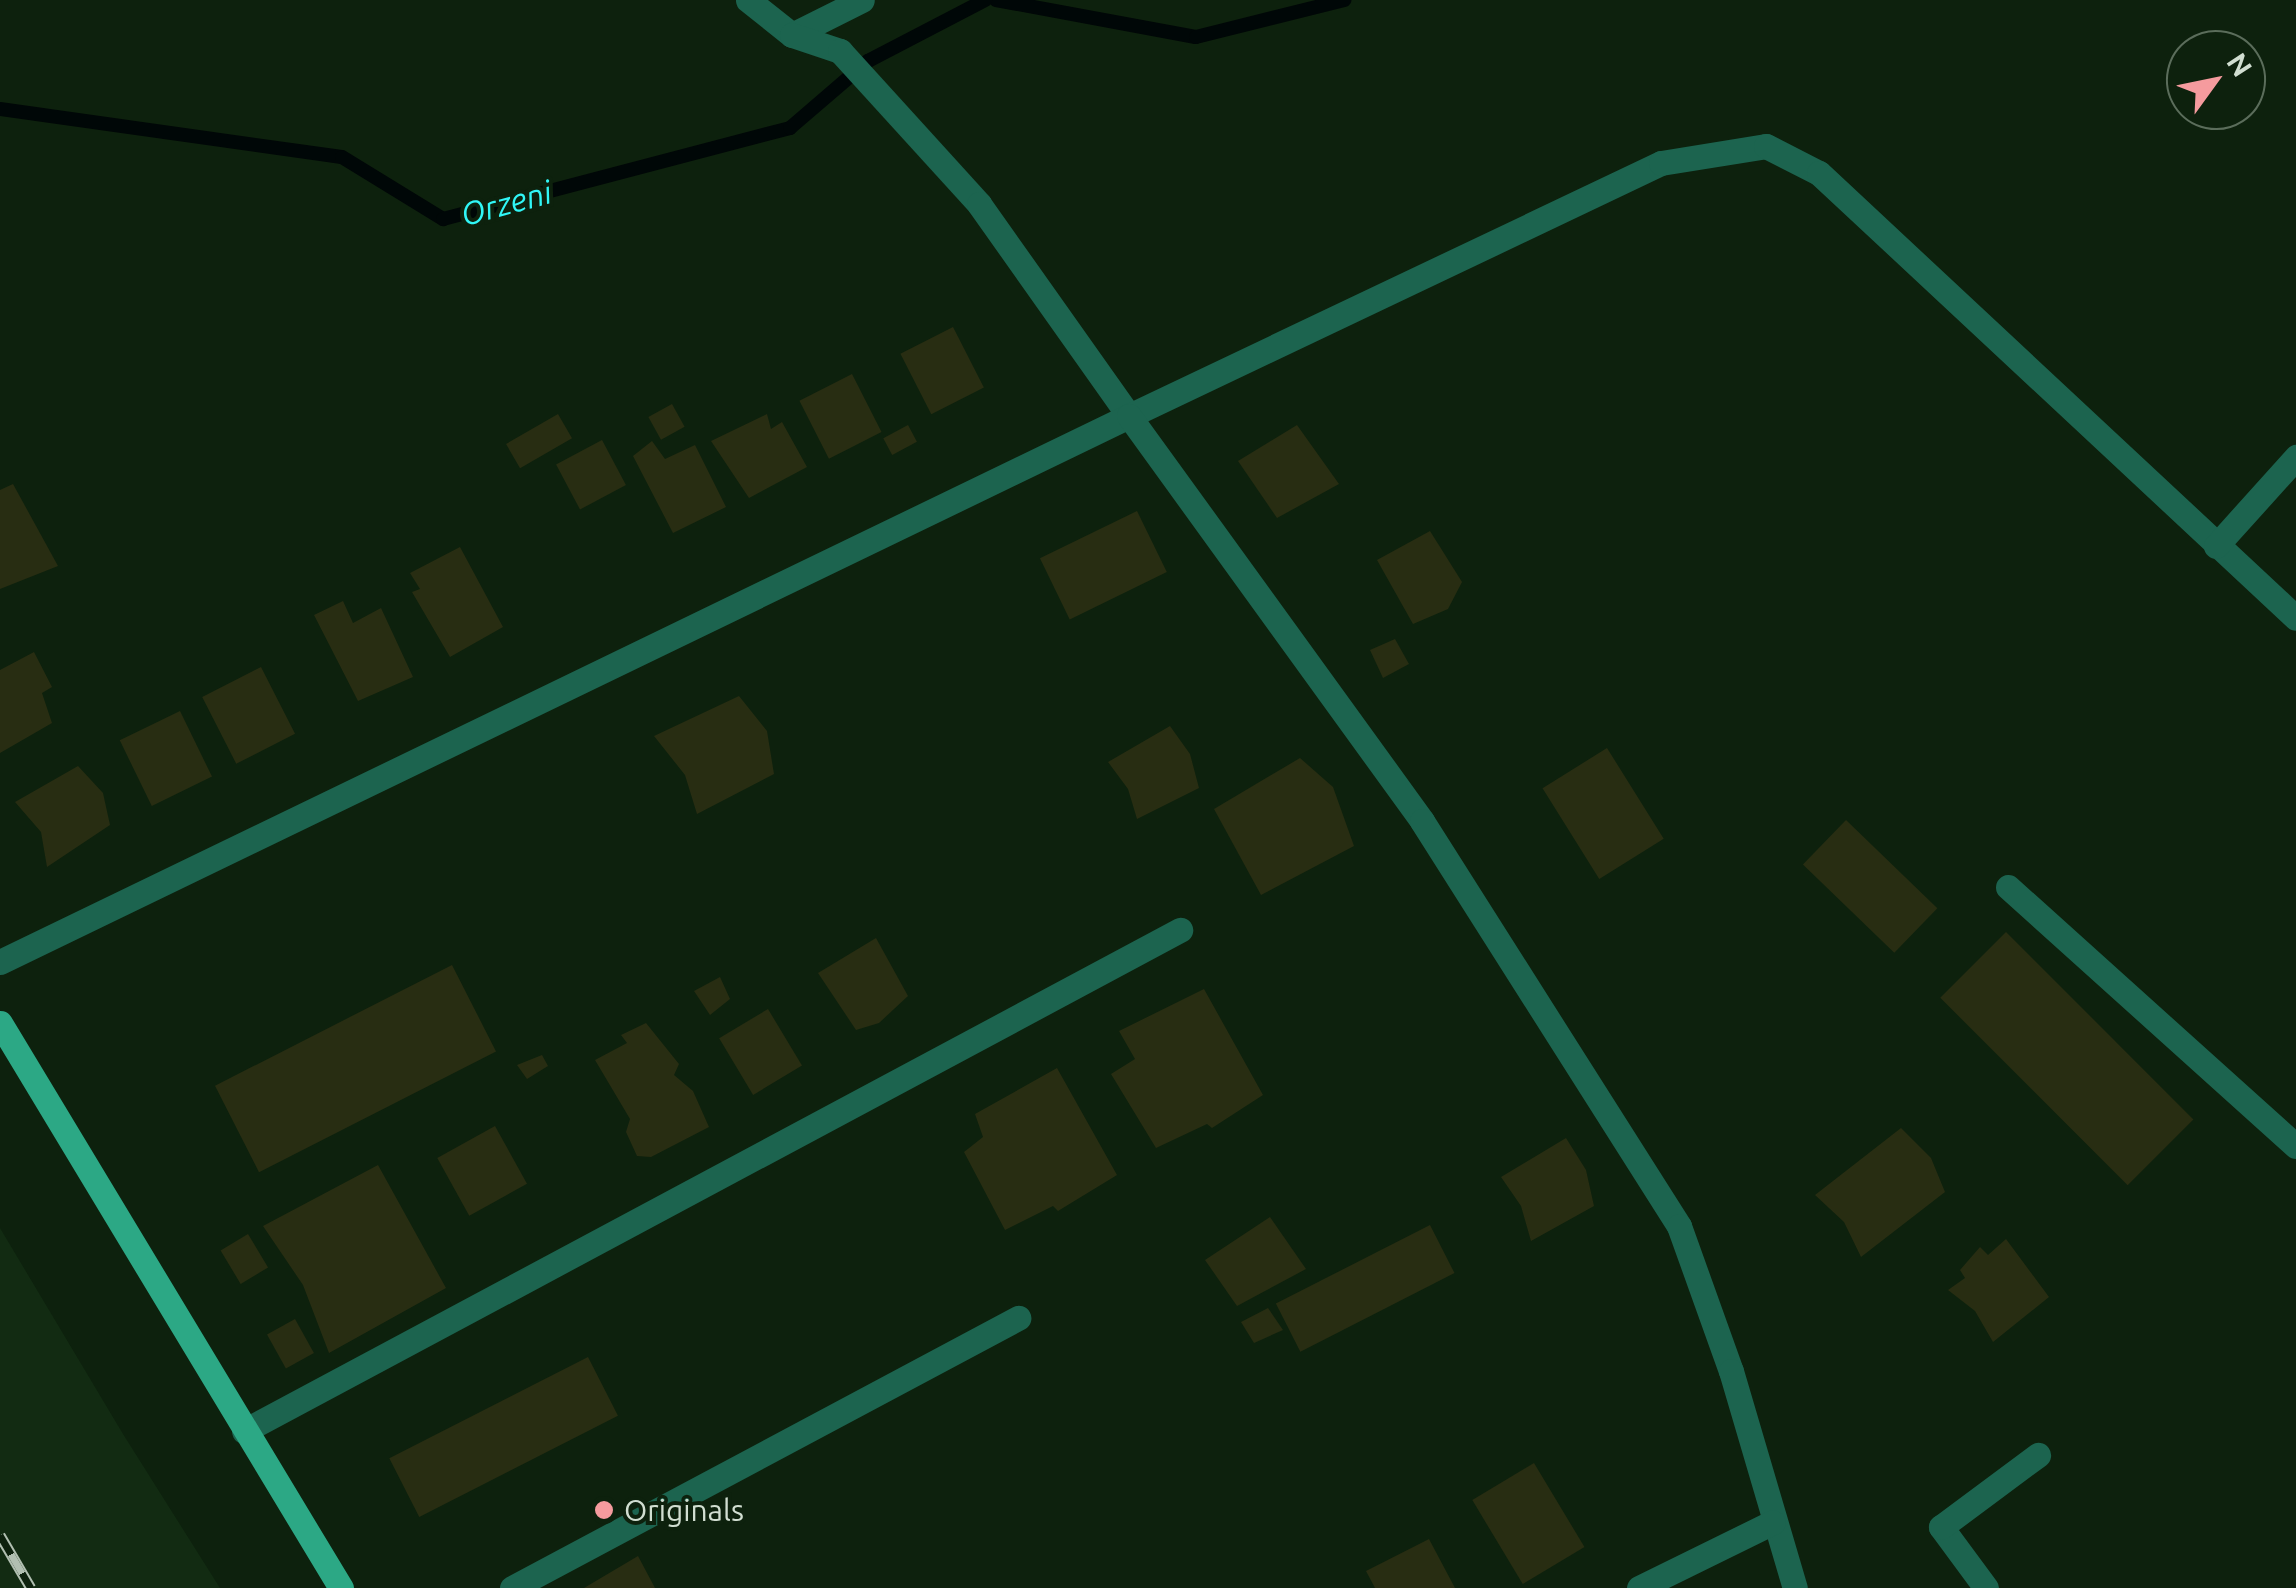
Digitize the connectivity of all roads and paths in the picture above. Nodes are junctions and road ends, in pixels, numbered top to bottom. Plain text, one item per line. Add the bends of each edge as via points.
1 (748, 0) edge
2 (862, 0) edge
3 (792, 34) junction
4 (1128, 416) junction
5 (2296, 457) edge
6 (2216, 546) junction
7 (2296, 618) edge
8 (2008, 887) dead end
9 (1180, 930) dead end
10 (0, 962) edge
11 (0, 1023) edge
12 (2296, 1146) edge
13 (1018, 1318) dead end
14 (244, 1431) junction
15 (2038, 1456) dead end
16 (1773, 1522) junction
17 (341, 1588) edge
18 (512, 1588) edge
19 (1639, 1588) edge
20 (1795, 1588) edge
21 (1986, 1588) edge

1 - 3 street
2 - 3 street
3 - 4 street via 840,51 979,204
4 - 6 street via 1661,163 1766,146 1820,172
4 - 10 street
4 - 16 street via 1422,821 1679,1226 1731,1371
5 - 6 street
6 - 7 street
8 - 12 street
9 - 14 street
11 - 14 main road
13 - 18 street
14 - 17 main road
15 - 21 street via 1942,1527
16 - 19 street
16 - 20 street

